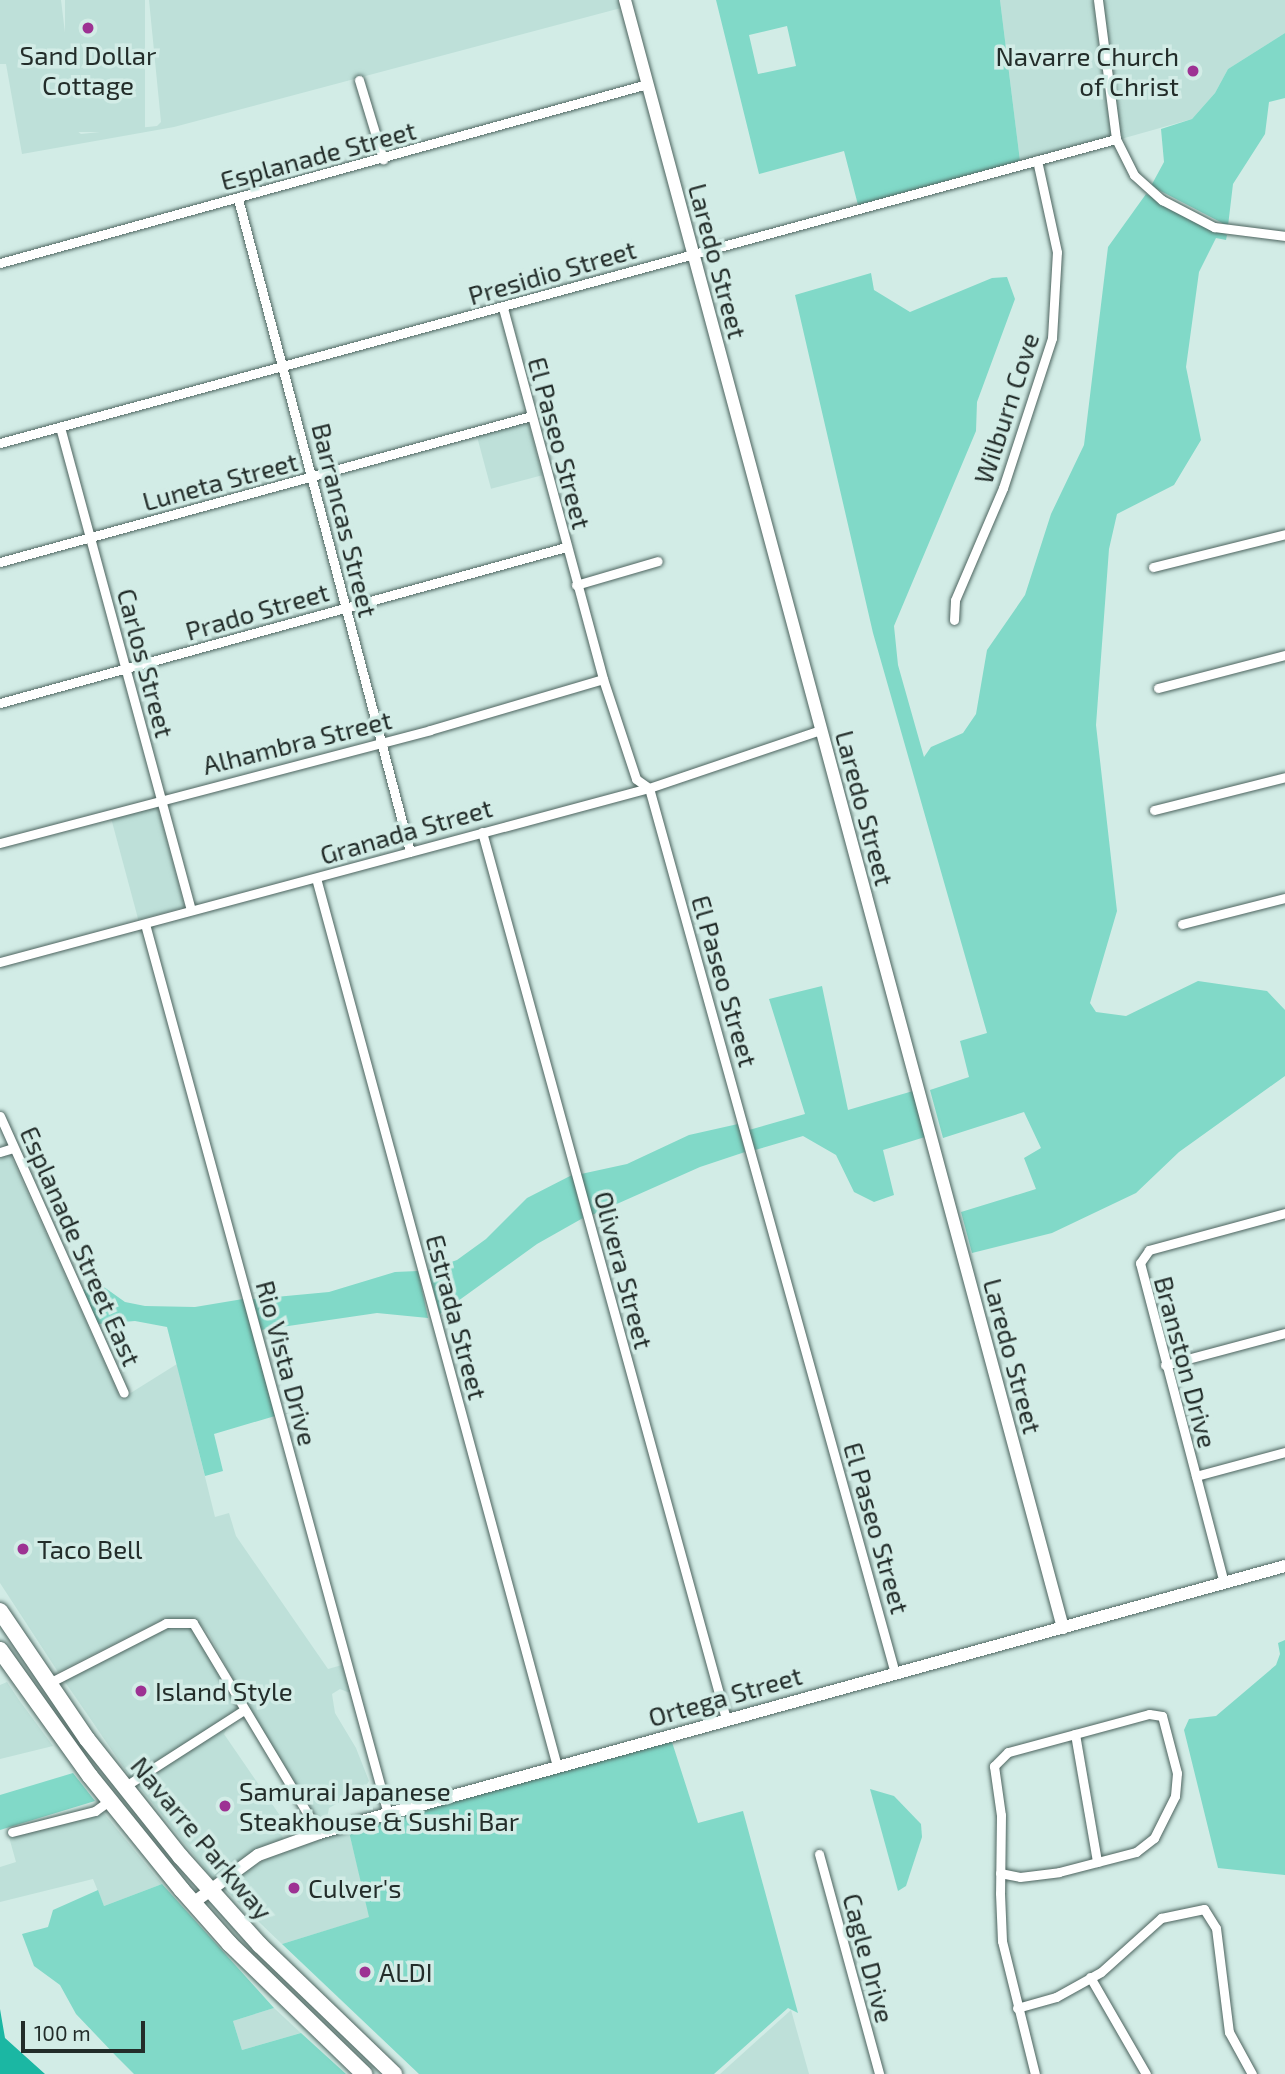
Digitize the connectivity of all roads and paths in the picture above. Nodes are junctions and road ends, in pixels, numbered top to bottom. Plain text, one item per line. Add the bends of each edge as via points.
1 (625, 0) edge
2 (1098, 0) edge
3 (359, 80) dead end
4 (647, 83) junction
5 (1116, 139) junction
6 (383, 159) junction
7 (1037, 160) junction
8 (238, 199) junction
9 (1285, 236) edge
10 (693, 253) junction
11 (0, 263) edge
12 (503, 308) junction
13 (284, 367) junction
14 (531, 416) junction
15 (60, 427) junction
16 (0, 443) edge
17 (313, 477) junction
18 (1285, 534) edge
19 (90, 538) junction
20 (566, 547) junction
21 (658, 561) dead end
22 (0, 562) edge
23 (1153, 567) dead end
24 (576, 585) junction
25 (346, 608) junction
26 (954, 620) dead end
27 (1285, 655) edge
28 (126, 670) junction
29 (603, 678) junction
30 (1158, 688) dead end
31 (0, 703) edge
32 (820, 730) junction
33 (380, 742) junction
34 (1285, 777) edge
35 (649, 788) junction
36 (161, 799) junction
37 (1154, 810) dead end
38 (482, 832) junction
39 (0, 843) edge
40 (410, 852) junction
41 (316, 878) junction
42 (1285, 898) edge
43 (191, 910) junction
44 (145, 924) junction
45 (1182, 924) dead end
46 (0, 962) edge
47 (0, 1116) edge
48 (13, 1148) junction
49 (0, 1152) edge
50 (1285, 1213) edge
51 (1285, 1332) edge
52 (1166, 1365) junction
53 (124, 1394) dead end
54 (1285, 1452) edge
55 (1196, 1476) junction
56 (1285, 1566) edge
57 (1224, 1583) junction
58 (0, 1611) edge
59 (1063, 1628) junction
60 (0, 1650) edge
61 (895, 1673) junction
62 (47, 1684) junction
63 (244, 1710) junction
64 (726, 1719) junction
65 (1075, 1734) junction
66 (557, 1766) junction
67 (124, 1787) junction
68 (109, 1801) junction
69 (388, 1814) junction
70 (12, 1832) dead end
71 (319, 1833) junction
72 (819, 1854) dead end
73 (1097, 1862) junction
74 (1000, 1873) junction
75 (208, 1888) junction
76 (193, 1903) junction
77 (1090, 1978) junction
78 (1017, 2008) junction
79 (364, 2074) edge
80 (394, 2074) edge
81 (879, 2074) edge
82 (1035, 2074) edge
83 (1146, 2074) edge
84 (1252, 2074) edge

1 - 4 street, Laredo Street
2 - 5 street
3 - 6 street
4 - 6 street, Esplanade Street
4 - 10 street, Laredo Street
5 - 7 street, Presidio Street
5 - 9 street via 1134,175 1162,200 1214,227
6 - 8 street, Esplanade Street
7 - 10 street, Presidio Street
7 - 26 street, Wilburn Cove via 1057,252 1052,338 1003,488 955,600
8 - 11 street, Esplanade Street
8 - 13 street, Barrancas Street
10 - 12 street, Presidio Street
10 - 32 street, Laredo Street
12 - 13 street, Presidio Street
12 - 14 street, El Paseo Street
13 - 15 street, Presidio Street
13 - 17 street, Barrancas Street
14 - 17 street, Luneta Street
14 - 20 street, El Paseo Street
15 - 16 street, Presidio Street
15 - 19 street, Carlos Street
17 - 19 street, Luneta Street
17 - 25 street, Barrancas Street
18 - 23 street
19 - 22 street, Luneta Street
19 - 28 street, Carlos Street
20 - 24 street, El Paseo Street
20 - 25 street, Prado Street
21 - 24 street
24 - 29 street, El Paseo Street
25 - 28 street, Prado Street
25 - 33 street, Barrancas Street
27 - 30 street
28 - 31 street, Prado Street
28 - 36 street, Carlos Street
29 - 33 street, Alhambra Street
29 - 35 street, El Paseo Street via 636,779
32 - 35 street, Granada Street
32 - 59 street, Laredo Street
33 - 36 street, Alhambra Street
33 - 40 street, Barrancas Street
34 - 37 street
35 - 38 street, Granada Street
35 - 61 street, El Paseo Street
36 - 39 street, Alhambra Street
36 - 43 street, Carlos Street
38 - 40 street, Granada Street
38 - 64 street, Olivera Street
40 - 41 street, Granada Street
41 - 43 street, Granada Street
41 - 66 street, Estrada Street
42 - 45 street
43 - 44 street, Granada Street
44 - 46 street, Granada Street
44 - 69 street, Rio Vista Drive
47 - 48 street, Esplanade Street East
48 - 49 street
48 - 53 street, Esplanade Street East
50 - 52 street, Branston Drive via 1149,1250 1143,1257 1139,1269
51 - 52 street
52 - 55 street, Branston Drive
54 - 55 street
55 - 57 street, Branston Drive
56 - 57 street, Ortega Street
57 - 59 street, Ortega Street
58 - 62 highway, Navarre Parkway
59 - 61 street, Ortega Street
60 - 68 highway, Navarre Parkway
61 - 64 street, Ortega Street
62 - 63 street via 166,1623 183,1620 205,1636
62 - 67 highway, Navarre Parkway
63 - 67 street
63 - 71 street
64 - 66 street, Ortega Street
65 - 73 street
65 - 73 street via 1157,1713 1165,1723 1177,1773 1175,1796 1154,1838 1136,1852
65 - 74 street via 1008,1752 996,1761
66 - 69 street, Ortega Street
67 - 75 highway, Navarre Parkway
68 - 70 street via 95,1811
68 - 76 highway, Navarre Parkway
69 - 71 street, Ortega Street
71 - 75 street, Ortega Street via 258,1855
72 - 81 street, Cagle Drive
73 - 74 street via 1037,1877
74 - 78 street via 1002,1941
75 - 76 street, Ortega Street
75 - 80 highway, Navarre Parkway
76 - 79 highway, Navarre Parkway
77 - 78 street via 1056,1997
77 - 83 street
77 - 84 street via 1161,1918 1204,1909 1216,1928 1229,2032
78 - 82 street

